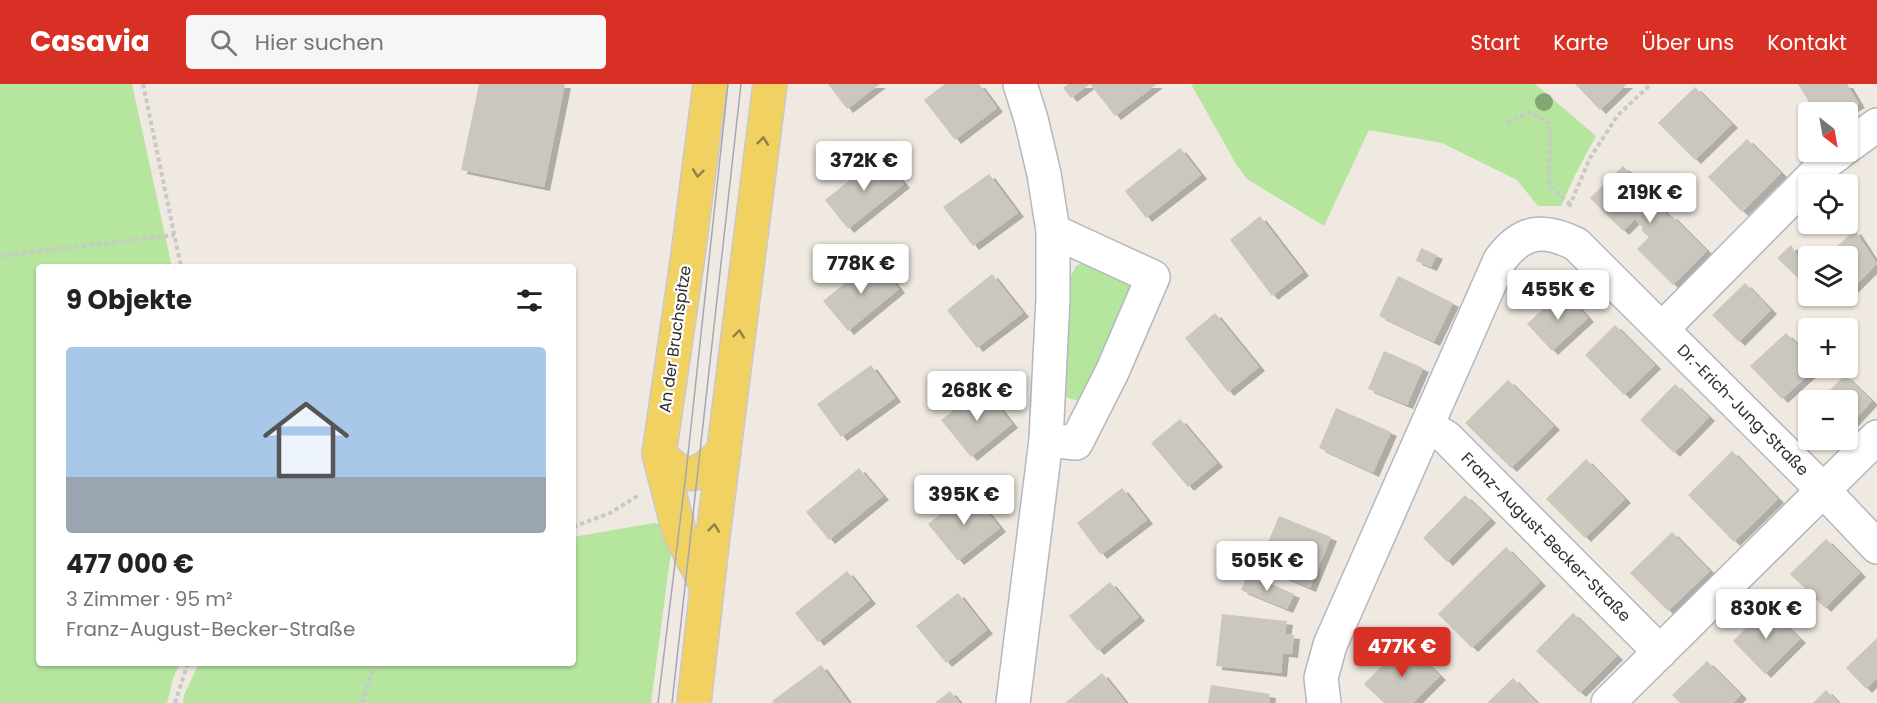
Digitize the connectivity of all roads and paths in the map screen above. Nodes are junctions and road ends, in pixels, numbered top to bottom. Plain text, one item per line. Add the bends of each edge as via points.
1 (143, 84) edge
2 (710, 84) edge
3 (770, 84) edge
4 (1020, 84) edge
5 (1651, 84) edge
6 (1507, 124) dead end
7 (1877, 125) edge
8 (1858, 139) edge
9 (1826, 162) edge
10 (1570, 204) junction
11 (1562, 224) junction
12 (1053, 231) junction
13 (174, 235) junction
14 (0, 256) edge
15 (180, 264) edge
16 (1662, 329) junction
17 (1428, 426) junction
18 (1877, 437) edge
19 (1046, 440) junction
20 (724, 451) junction
21 (659, 454) junction
22 (1824, 491) junction
23 (639, 495) dead end
24 (576, 526) edge
25 (1877, 547) edge
26 (707, 586) junction
27 (1660, 652) junction
28 (187, 666) edge
29 (374, 666) edge
30 (175, 703) edge
31 (362, 703) edge
32 (694, 703) edge
33 (1013, 703) edge
34 (1324, 703) edge
35 (1608, 703) edge

1 - 13 path
2 -> 21 main road, An der Bruchspitze
20 -> 3 main road
4 - 12 street via 1044,174
5 - 10 path via 1618,115 1590,158
6 - 10 path via 1528,112 1550,124 1549,186
7 - 8 street
9 - 16 street
10 - 11 path
11 - 16 street, Dr.-Erich-Jung-Straße via 1576,244
11 - 17 street via 1522,238 1500,260
12 - 19 street
12 - 19 street via 1153,277 1076,443
13 - 14 path
13 - 15 path
16 - 22 street, Dr.-Erich-Jung-Straße
17 - 27 street, Franz-August-Becker-Straße via 1446,437
17 - 34 street via 1330,645 1321,678
18 - 22 street
19 - 33 street
20 - 21 main road via 698,474 676,470
26 -> 20 main road
21 - 26 main road, An der Bruchspitze via 679,531
22 - 25 street, Dr.-Erich-Jung-Straße
22 - 27 street
23 - 24 path via 610,513
26 - 32 main road
27 - 35 street
28 - 30 path
29 - 31 path

